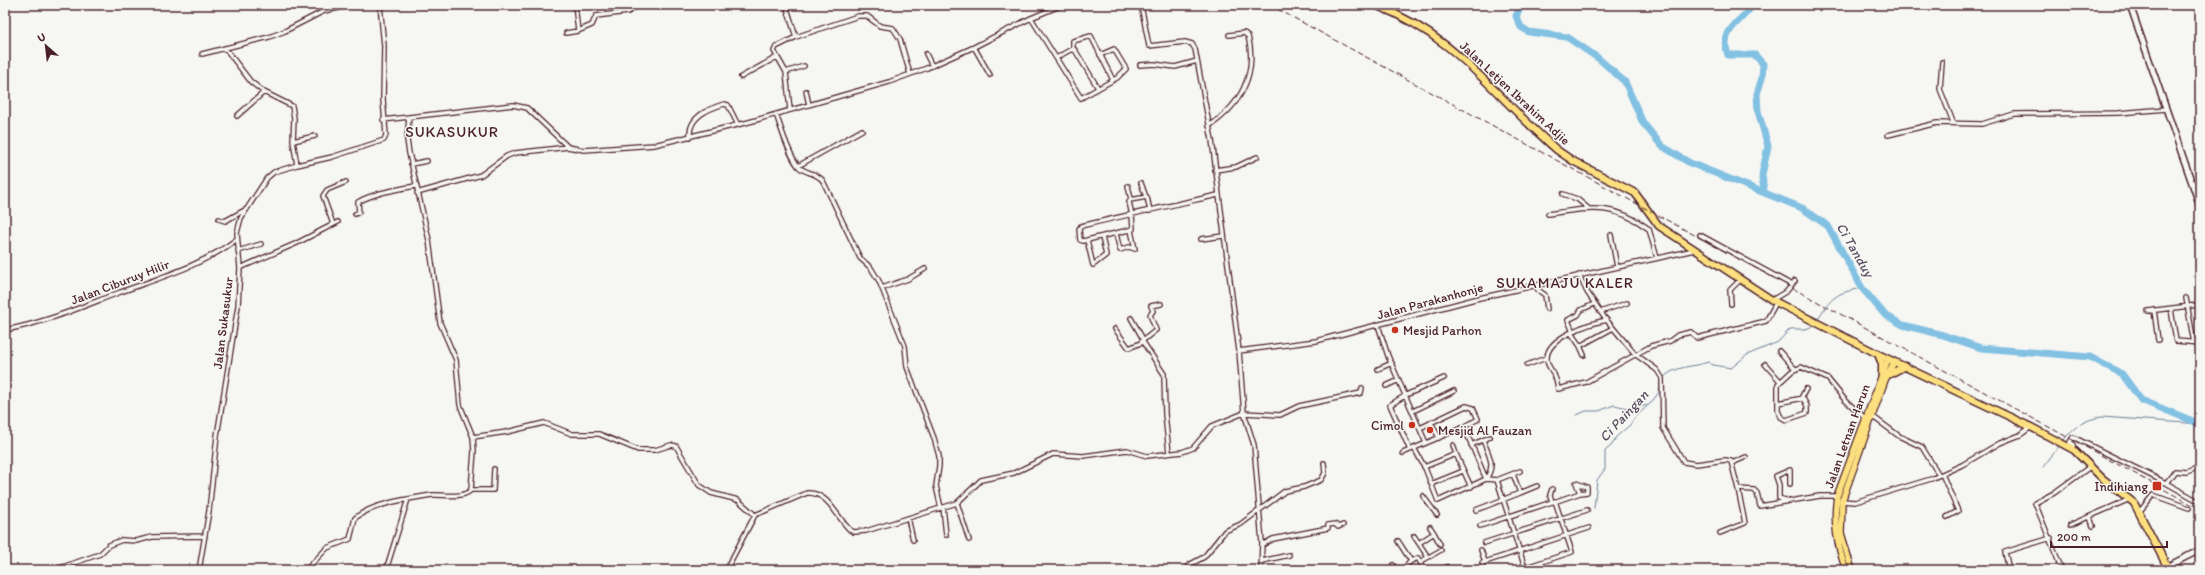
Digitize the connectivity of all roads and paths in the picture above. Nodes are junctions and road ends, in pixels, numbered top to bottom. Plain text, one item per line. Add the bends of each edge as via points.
1 (354, 5) edge
2 (380, 5) edge
3 (575, 5) edge
4 (625, 5) edge
5 (638, 5) edge
6 (786, 5) edge
7 (1062, 5) edge
8 (1141, 5) edge
9 (1375, 5) edge
10 (2130, 5) edge
11 (626, 12) junction
12 (1031, 18) junction
13 (578, 31) junction
14 (566, 33) dead end
15 (1229, 35) dead end
16 (796, 37) junction
17 (225, 48) junction
18 (974, 48) junction
19 (1072, 49) junction
20 (202, 54) dead end
21 (926, 54) dead end
22 (1100, 55) junction
23 (777, 57) junction
24 (1056, 58) junction
25 (1197, 61) junction
26 (1942, 62) dead end
27 (1140, 65) dead end
28 (804, 66) dead end
29 (932, 66) junction
30 (786, 72) junction
31 (910, 74) junction
32 (990, 75) dead end
33 (741, 77) dead end
34 (1113, 80) junction
35 (1098, 88) junction
36 (806, 91) dead end
37 (264, 92) junction
38 (809, 104) junction
39 (2166, 109) junction
40 (790, 110) junction
41 (776, 114) junction
42 (237, 116) dead end
43 (409, 117) junction
44 (383, 120) junction
45 (1954, 122) junction
46 (738, 125) junction
47 (1209, 126) junction
48 (862, 130) dead end
49 (1888, 135) dead end
50 (315, 136) dead end
51 (690, 137) junction
52 (293, 141) junction
53 (568, 147) junction
54 (1257, 158) dead end
55 (427, 161) dead end
56 (411, 164) junction
57 (297, 165) junction
58 (798, 166) junction
59 (1215, 170) junction
60 (346, 182) dead end
61 (1141, 183) dead end
62 (415, 186) junction
63 (1128, 186) dead end
64 (417, 193) junction
65 (1563, 194) dead end
66 (1218, 195) junction
67 (1146, 197) junction
68 (1131, 199) junction
69 (2200, 206) edge
70 (1588, 208) junction
71 (247, 209) junction
72 (1150, 211) junction
73 (355, 214) dead end
74 (1132, 214) junction
75 (1548, 214) dead end
76 (219, 219) dead end
77 (338, 222) dead end
78 (333, 224) junction
79 (1131, 230) junction
80 (1116, 234) junction
81 (1611, 235) dead end
82 (1700, 235) dead end
83 (1223, 236) junction
84 (1102, 237) junction
85 (237, 239) junction
86 (1201, 239) dead end
87 (1087, 240) junction
88 (260, 244) dead end
89 (1695, 250) junction
90 (238, 251) junction
91 (1657, 258) junction
92 (1617, 267) junction
93 (240, 268) junction
94 (926, 269) dead end
95 (1579, 275) junction
96 (1740, 280) junction
97 (1795, 281) dead end
98 (1536, 285) junction
99 (1792, 286) junction
100 (882, 288) junction
101 (2186, 298) dead end
102 (1774, 302) junction
103 (1627, 303) dead end
104 (1161, 304) dead end
105 (1594, 304) junction
106 (1731, 304) dead end
107 (2198, 305) dead end
108 (2188, 306) junction
109 (1548, 309) dead end
110 (2171, 309) junction
111 (2154, 310) junction
112 (2148, 311) dead end
113 (1600, 312) junction
114 (1131, 318) dead end
115 (1606, 320) junction
116 (1378, 325) junction
117 (1613, 328) junction
118 (1115, 329) dead end
119 (5, 330) edge
120 (1572, 332) junction
121 (2158, 340) dead end
122 (1142, 341) junction
123 (2194, 343) junction
124 (2200, 343) edge
125 (1580, 346) junction
126 (1239, 350) junction
127 (1779, 351) dead end
128 (1635, 354) junction
129 (1878, 354) junction
130 (1584, 355) dead end
131 (1546, 358) junction
132 (1891, 360) junction
133 (1392, 363) junction
134 (1765, 364) dead end
135 (1527, 365) dead end
136 (1905, 366) junction
137 (1378, 369) dead end
138 (1795, 369) junction
139 (1885, 375) junction
140 (1444, 378) dead end
141 (1399, 380) junction
142 (1780, 381) junction
143 (1386, 386) dead end
144 (1806, 389) dead end
145 (1362, 390) dead end
146 (1454, 391) dead end
147 (1406, 395) junction
148 (1801, 398) junction
149 (1778, 403) junction
150 (1413, 411) junction
151 (1244, 414) junction
152 (1872, 416) junction
153 (1865, 418) junction
154 (1431, 422) junction
155 (2031, 426) junction
156 (1464, 427) junction
157 (1420, 428) junction
158 (473, 437) junction
159 (1439, 438) junction
160 (1490, 438) dead end
161 (1483, 440) junction
162 (1426, 442) junction
163 (1453, 444) dead end
164 (1471, 445) junction
165 (1414, 448) junction
166 (1410, 450) junction
167 (2074, 450) junction
168 (1403, 453) dead end
169 (1169, 454) junction
170 (1456, 454) junction
171 (1746, 457) dead end
172 (1324, 463) dead end
173 (1732, 463) junction
174 (2091, 466) junction
175 (1424, 467) junction
176 (2200, 467) edge
177 (494, 469) dead end
178 (1463, 471) junction
179 (1520, 471) dead end
180 (1848, 472) junction
181 (1514, 474) junction
182 (1940, 474) junction
183 (1486, 479) junction
184 (1497, 480) junction
185 (1431, 484) junction
186 (1790, 484) dead end
187 (2166, 484) junction
188 (1537, 486) dead end
189 (1471, 487) junction
190 (1552, 489) dead end
191 (1738, 489) junction
192 (471, 490) junction
193 (1520, 493) junction
194 (1580, 493) dead end
195 (1423, 496) dead end
196 (1837, 496) junction
197 (408, 499) junction
198 (2130, 499) junction
199 (1503, 500) junction
200 (1842, 500) junction
201 (1438, 501) junction
202 (1786, 501) junction
203 (1554, 502) junction
204 (2200, 502) edge
205 (957, 503) junction
206 (1430, 505) junction
207 (942, 508) junction
208 (2189, 508) dead end
209 (1258, 510) junction
210 (1476, 510) dead end
211 (1587, 510) dead end
212 (2140, 511) junction
213 (756, 515) junction
214 (1437, 515) dead end
215 (1509, 516) junction
216 (1947, 517) dead end
217 (908, 518) junction
218 (1561, 518) junction
219 (2090, 518) junction
220 (1343, 525) dead end
221 (2070, 525) dead end
222 (1480, 526) dead end
223 (2093, 526) dead end
224 (1430, 527) dead end
225 (1589, 528) dead end
226 (1720, 532) dead end
227 (1434, 533) junction
228 (1514, 534) junction
229 (946, 535) dead end
230 (205, 536) junction
231 (1414, 536) dead end
232 (1566, 536) junction
233 (2051, 538) junction
234 (913, 540) dead end
235 (969, 540) dead end
236 (1398, 541) dead end
237 (1419, 543) junction
238 (1484, 543) dead end
239 (1440, 544) dead end
240 (1262, 545) junction
241 (1441, 550) dead end
242 (1481, 550) dead end
243 (2200, 550) edge
244 (1520, 551) junction
245 (1288, 555) dead end
246 (1428, 557) junction
247 (1411, 560) junction
248 (1262, 561) junction
249 (1420, 562) junction
250 (1485, 562) junction
251 (1189, 565) dead end
252 (1393, 565) dead end
253 (1447, 567) dead end
254 (1525, 568) junction
255 (2169, 568) edge
256 (54, 570) edge
257 (199, 570) edge
258 (306, 570) edge
259 (386, 570) edge
260 (726, 570) edge
261 (1261, 570) edge
262 (1396, 570) edge
263 (1408, 570) edge
264 (1420, 570) edge
265 (1443, 570) edge
266 (1484, 570) edge
267 (1517, 570) edge
268 (1846, 570) edge
269 (1852, 570) edge
270 (2008, 570) edge
271 (2062, 570) edge

1 - 17 street via 324,11 276,34
2 - 44 street, Jalan Sukasukur via 384,46
3 - 13 street
4 - 11 street
5 - 11 street
6 - 16 street
7 - 12 street
8 - 25 street via 1149,46 1189,42 1195,49
9 - 89 highway, Jalan Letjen Ibrahim Adjie via 1412,22 1452,48 1557,150 1635,193 1659,226
10 - 39 street
11 - 13 street via 596,16 592,25
12 - 18 street
12 - 24 street
13 - 14 street
15 - 47 street via 1244,33 1248,36 1248,78 1230,111
16 - 23 street via 775,49
16 - 31 street via 858,16 868,16 880,26 892,27 897,33
17 - 20 street
17 - 37 street via 246,77
18 - 29 street
18 - 32 street
19 - 22 street via 1073,41 1090,36
19 - 24 street
19 - 35 street
21 - 29 street
22 - 34 street
22 - 34 street via 1114,49 1126,69
23 - 30 street
23 - 33 street
24 - 35 street via 1080,98
25 - 27 street via 1175,67
25 - 47 street
26 - 45 street via 1940,89
28 - 30 street
29 - 31 street
30 - 40 street
31 - 38 street
34 - 35 street
36 - 38 street
37 - 42 street
37 - 52 street via 292,106
38 - 40 street
39 - 45 street via 2119,113 2022,113 1982,124
39 - 69 street
40 - 41 street
41 - 46 street
41 - 58 street
43 - 44 street
43 - 53 street via 499,106 522,106
43 - 56 street via 407,140
44 - 57 street, Jalan Sukasukur via 386,135 381,142
45 - 49 street via 1937,122
46 - 51 street
46 - 51 street via 728,105 724,104 699,116 692,125
47 - 59 street
48 - 58 street
50 - 52 street
51 - 53 street via 654,145 594,150
52 - 57 street
53 - 64 street via 515,153 481,175
54 - 59 street via 1236,167
55 - 56 street
56 - 62 street
57 - 71 street, Jalan Sukasukur via 270,174
58 - 100 street via 820,176 860,258 873,271
59 - 66 street
60 - 78 street via 327,190 323,196
61 - 67 street
62 - 64 street
62 - 73 street via 388,191 358,202 359,212
63 - 68 street
64 - 158 street via 429,240 439,319 456,360 460,405
65 - 70 street via 1577,199
66 - 72 street
66 - 83 street
67 - 68 street
67 - 72 street
68 - 74 street via 1129,202
70 - 75 street
70 - 91 street via 1619,211 1646,227 1652,235
71 - 76 street via 225,221
71 - 85 street, Jalan Sukasukur via 241,218
72 - 74 street
74 - 79 street
74 - 87 street via 1081,226 1080,240
77 - 78 street
78 - 93 street
79 - 80 street
79 - 80 street via 1135,249 1129,247 1120,250
80 - 84 street
81 - 92 street
82 - 99 street
83 - 86 street
83 - 126 street
84 - 87 street
84 - 87 street via 1106,255 1093,266
85 - 90 street, Jalan Sukasukur
85 - 119 street, Jalan Ciburuy Hilir via 222,250 156,280 48,320
88 - 90 street
89 - 91 street, Jalan Parakanhonje
89 - 96 highway, Jalan Letjen Ibrahim Adjie
90 - 93 street, Jalan Sukasukur
91 - 92 street, Jalan Parakanhonje
92 - 95 street, Jalan Parakanhonje
93 - 230 street, Jalan Sukasukur via 238,306 217,436
94 - 100 street via 908,279
95 - 98 street, Jalan Parakanhonje
95 - 105 street
96 - 102 highway, Jalan Letjen Ibrahim Adjie
96 - 106 street via 1730,290
97 - 99 street
98 - 109 street via 1545,295
98 - 116 street, Jalan Parakanhonje
99 - 102 street via 1785,293 1776,296
100 - 207 street via 905,346 907,367 939,456 936,486
101 - 108 street
102 - 128 street via 1766,321 1697,338 1691,332 1678,335 1670,341
102 - 129 highway, Jalan Letjen Ibrahim Adjie
103 - 113 street
104 - 122 street via 1151,306 1153,311 1150,315 1156,330
105 - 113 street
105 - 120 street via 1566,321
107 - 108 street
108 - 110 street
108 - 123 street
110 - 111 street
110 - 123 street via 2175,339 2179,342
111 - 112 street
111 - 121 street
113 - 115 street
114 - 122 street
115 - 117 street
115 - 120 street via 1587,324
116 - 126 street, Jalan Parakanhonje via 1316,341
116 - 133 street
117 - 125 street
117 - 128 street
118 - 122 street via 1129,348
120 - 125 street
120 - 131 street via 1554,344
122 - 169 street via 1164,374
123 - 124 street
125 - 130 street
126 - 151 street
127 - 138 street
128 - 131 street via 1601,375 1560,390
128 - 173 street via 1657,370 1662,379 1663,428 1681,459 1691,464 1725,460
129 - 132 highway, Jalan Letjen Ibrahim Adjie
129 - 139 highway
131 - 135 street
132 - 136 highway, Jalan Letjen Ibrahim Adjie
132 - 139 main road, Jalan Letnan Harun
133 - 137 street
133 - 141 street
134 - 142 street
136 - 139 highway
136 - 155 highway, Jalan Letjen Ibrahim Adjie
138 - 142 street
138 - 153 street via 1803,367 1828,380
139 - 152 main road, Jalan Letnan Harun
139 - 153 main road, Jalan Letnan Harun
140 - 147 street
141 - 143 street
141 - 147 street
142 - 149 street
144 - 148 street
145 - 151 street via 1339,399 1299,406 1280,416
146 - 150 street
147 - 150 street
147 - 166 street via 1390,406
148 - 149 street
148 - 149 street via 1805,400 1807,413 1792,419 1781,417 1778,413
150 - 157 street
151 - 169 street via 1208,428 1188,450
151 - 209 street via 1254,445
152 - 180 main road, Jalan Letnan Harun
152 - 182 street via 1899,436 1922,447
153 - 180 main road, Jalan Letnan Harun
154 - 156 street via 1468,406 1473,408 1478,420
154 - 157 street
154 - 159 street
155 - 167 highway, Jalan Letjen Ibrahim Adjie
155 - 182 street via 2020,435
156 - 159 street
156 - 164 street
157 - 162 street
158 - 192 street
158 - 213 street via 544,423 572,434 598,434 638,450 676,446 698,485 704,490 734,498
159 - 162 street
160 - 161 street
161 - 164 street
161 - 183 street via 1492,464 1491,472
162 - 165 street
163 - 170 street
164 - 183 street
165 - 166 street
165 - 175 street
166 - 168 street
167 - 174 highway, Jalan Letjen Ibrahim Adjie
167 - 187 street via 2074,445 2070,442 2073,437
169 - 205 street via 1146,456 1127,450 1083,456 1053,454 1014,473 981,480
170 - 175 street
170 - 178 street
171 - 173 street
172 - 209 street via 1325,476 1321,480 1286,491
173 - 191 street
174 - 198 highway, Jalan Letjen Ibrahim Adjie via 2102,478
174 - 233 street via 2054,493 2035,503
175 - 185 street
176 - 187 street via 2186,472 2175,471
177 - 192 street via 493,490
178 - 185 street
178 - 189 street
179 - 181 street
180 - 196 main road, Jalan Letnan Harun
180 - 200 main road, Jalan Letnan Harun
181 - 184 street
181 - 193 street
182 - 200 street via 1892,492 1855,502
182 - 216 street via 1958,511
183 - 184 street
183 - 189 street
184 - 199 street
185 - 201 street
186 - 202 street via 1790,471 1776,476 1779,498
187 - 204 street
188 - 193 street
189 - 201 street
190 - 203 street via 1550,495
191 - 202 street via 1754,490 1760,506
191 - 226 street via 1745,523
192 - 197 street via 464,494
193 - 199 street
194 - 203 street
195 - 206 street
196 - 202 street
196 - 268 main road, Jalan Letnan Harun via 1834,519
197 - 258 street via 381,504 357,516 350,539 327,548
197 - 259 street
198 - 212 highway, Jalan Letjen Ibrahim Adjie
198 - 219 street
199 - 210 street
199 - 215 street
200 - 269 main road, Jalan Letnan Harun via 1841,533
201 - 206 street
203 - 215 street
203 - 218 street
205 - 207 street
205 - 235 street
206 - 214 street
207 - 217 street
207 - 229 street
208 - 212 street via 2153,496
209 - 240 street
209 - 251 street via 1241,524 1225,531 1204,557
211 - 218 street
212 - 255 highway, Jalan Letjen Ibrahim Adjie
213 - 217 street via 812,492 827,502 845,525 854,532 874,529
213 - 260 street
215 - 222 street
215 - 228 street
217 - 234 street
218 - 228 street
218 - 232 street
219 - 221 street
219 - 223 street
220 - 240 street via 1338,528 1336,524 1328,525 1328,528 1273,539
224 - 227 street
225 - 232 street
227 - 237 street
227 - 239 street
228 - 238 street
228 - 244 street
230 - 256 street via 122,540 109,545 100,554
230 - 257 street, Jalan Sukasukur
231 - 237 street
232 - 244 street
232 - 254 street via 1572,552
233 - 270 street via 2005,552
233 - 271 street
236 - 247 street
237 - 246 street
240 - 248 street
241 - 246 street
242 - 250 street
243 - 255 street
244 - 250 street
244 - 254 street
245 - 248 street
246 - 249 street
247 - 249 street via 1418,558
247 - 263 street via 1406,566
248 - 261 street
249 - 264 street
250 - 266 street via 1482,564
252 - 262 street
253 - 265 street
254 - 267 street

